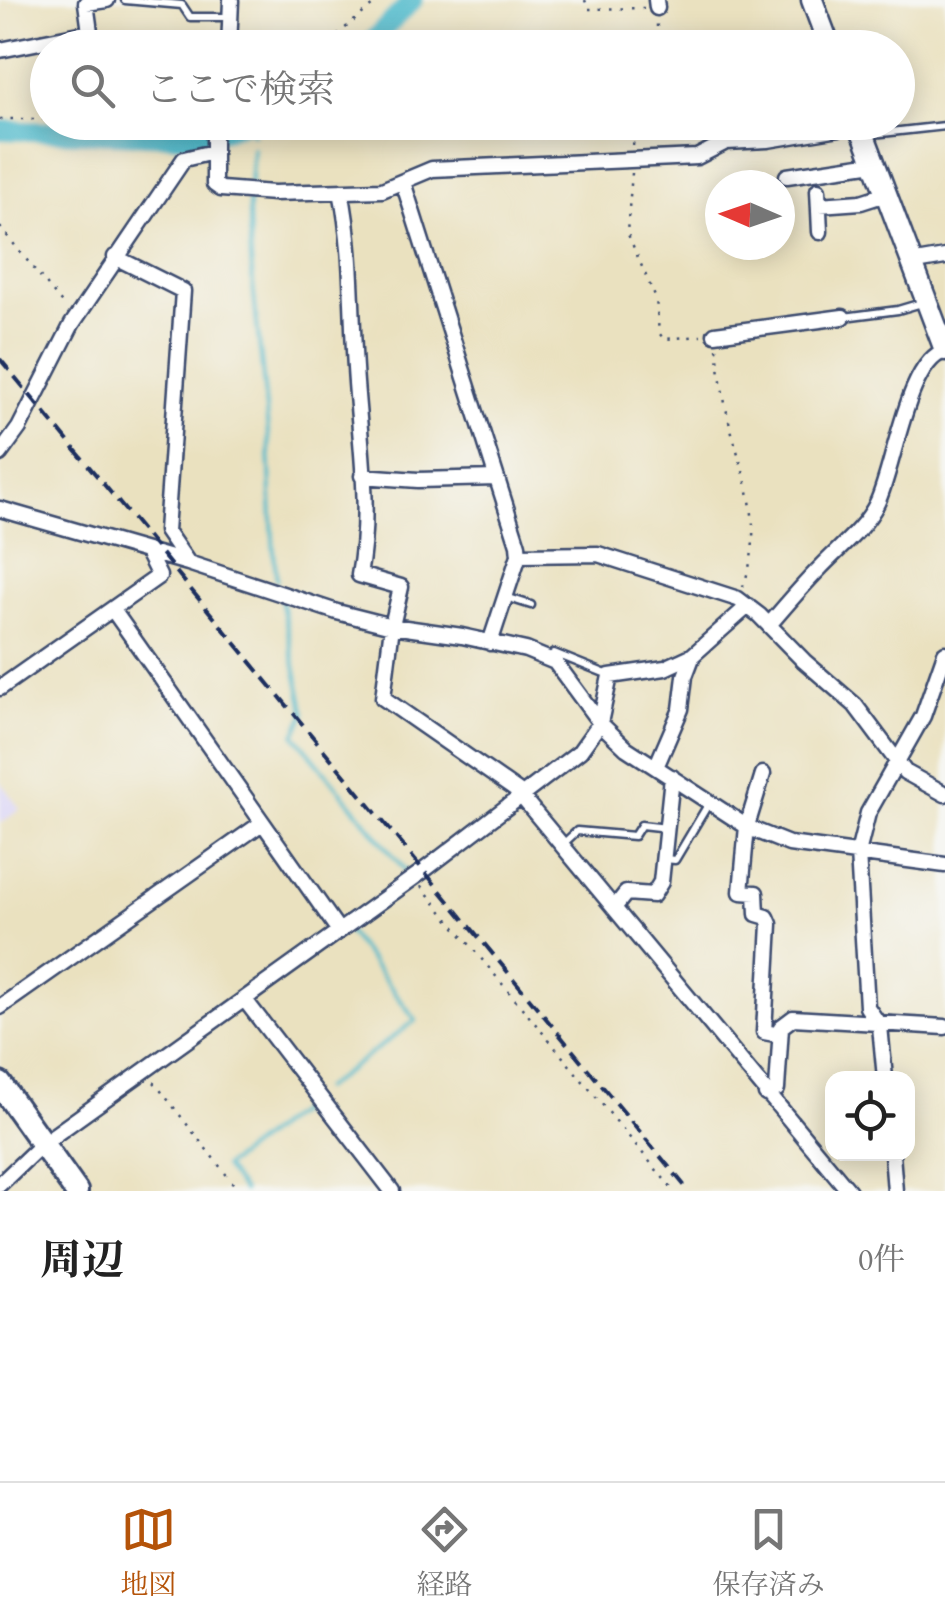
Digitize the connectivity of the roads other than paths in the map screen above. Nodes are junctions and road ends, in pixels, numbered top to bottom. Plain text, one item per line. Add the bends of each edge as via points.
1 (107, 0) edge
2 (124, 0) edge
3 (231, 0) edge
4 (812, 0) edge
5 (230, 18) junction
6 (90, 30) edge
7 (229, 30) edge
8 (823, 30) edge
9 (30, 44) edge
10 (0, 50) edge
11 (945, 126) edge
12 (915, 129) edge
13 (213, 140) edge
14 (768, 140) edge
15 (865, 140) edge
16 (212, 152) junction
17 (874, 163) junction
18 (795, 175) edge
19 (403, 182) junction
20 (341, 191) junction
21 (886, 194) junction
22 (820, 232) dead end
23 (945, 256) edge
24 (116, 257) junction
25 (910, 263) junction
26 (925, 302) junction
27 (843, 317) joint
28 (715, 334) road end
29 (945, 351) edge
30 (0, 454) edge
31 (362, 476) junction
32 (496, 478) junction
33 (0, 510) edge
34 (148, 554) junction
35 (518, 555) junction
36 (188, 563) junction
37 (505, 597) junction
38 (743, 603) junction
39 (531, 606) dead end
40 (113, 610) junction
41 (769, 625) junction
42 (392, 626) junction
43 (490, 642) junction
44 (945, 653) edge
45 (693, 656) junction
46 (547, 659) junction
47 (610, 676) junction
48 (0, 688) edge
49 (600, 723) junction
50 (897, 758) junction
51 (656, 767) junction
52 (763, 774) dead end
53 (672, 778) junction
54 (945, 794) edge
55 (522, 796) junction
56 (709, 802) junction
57 (262, 822) junction
58 (747, 826) junction
59 (667, 828) junction
60 (562, 845) junction
61 (858, 853) junction
62 (664, 859) junction
63 (945, 865) edge
64 (614, 908) junction
65 (339, 931) junction
66 (245, 1000) junction
67 (0, 1007) edge
68 (880, 1026) junction
69 (945, 1027) edge
70 (780, 1034) junction
71 (884, 1071) edge
72 (0, 1084) edge
73 (766, 1094) junction
74 (42, 1144) junction
75 (893, 1161) edge
76 (0, 1184) edge
77 (76, 1191) edge
78 (392, 1191) edge
79 (849, 1191) edge
80 (895, 1191) edge

1 - 6 street via 86,3
2 - 5 lane via 182,6 190,17
3 - 5 street
4 - 8 street
5 - 7 street
9 - 10 street
11 - 12 lane
13 - 16 street
14 - 19 street via 726,142 697,157 432,169
15 - 17 street
16 - 20 street via 214,184 221,189
16 - 24 street via 184,159
17 - 18 street
17 - 21 street
19 - 20 street
19 - 32 street
20 - 31 street via 350,238
21 - 22 street via 861,202 819,198
21 - 25 street
23 - 25 street
24 - 30 street
24 - 36 street via 183,291 166,531
25 - 26 street
26 - 27 lane
26 - 29 street
27 - 28 street
29 - 41 street via 924,367 877,504
31 - 32 street
31 - 42 street via 365,546 359,575 401,586
32 - 35 street
33 - 34 street
34 - 36 street
34 - 40 street via 158,576
35 - 37 street
35 - 38 street via 598,554
36 - 42 street
37 - 39 lane
37 - 43 street
38 - 41 street
38 - 45 street
40 - 48 street
40 - 57 street
41 - 50 street via 854,705
42 - 43 street
42 - 55 street via 383,698
43 - 46 street
44 - 50 street via 923,716
45 - 47 street via 665,668
45 - 51 street via 681,709
46 - 47 lane via 554,653
46 - 49 street via 566,674
47 - 49 street
49 - 51 street
49 - 55 street via 580,751
50 - 54 street via 905,772
50 - 61 street via 868,813
51 - 53 street
52 - 58 street
53 - 56 street
53 - 59 street
55 - 60 street
55 - 65 street
56 - 58 street
56 - 62 lane via 676,860
57 - 65 street
57 - 67 street
58 - 61 street via 788,844
58 - 70 street via 742,892 756,893 757,914 770,924 764,1032
59 - 60 lane via 641,825 634,836 576,831
59 - 62 street
60 - 64 street
61 - 63 street
61 - 68 street via 867,1008
62 - 64 street via 653,895 626,894
64 - 73 street
65 - 66 street
66 - 74 street
66 - 78 street
68 - 69 street
68 - 70 street via 792,1018
68 - 71 street
70 - 73 street via 777,1089
72 - 74 main road
73 - 79 street
74 - 76 street
74 - 77 main road
75 - 80 street

